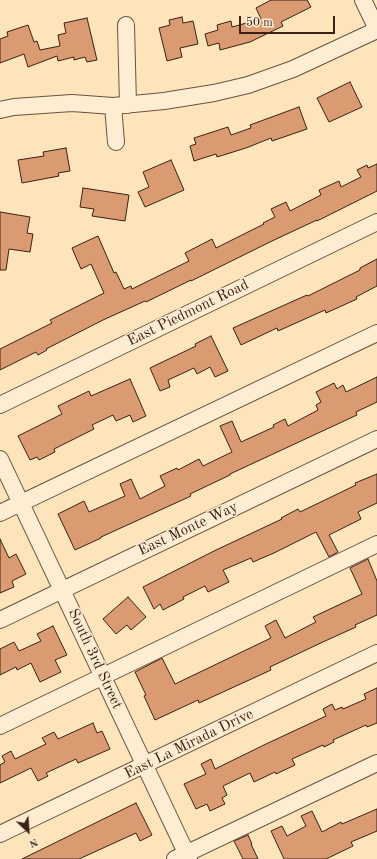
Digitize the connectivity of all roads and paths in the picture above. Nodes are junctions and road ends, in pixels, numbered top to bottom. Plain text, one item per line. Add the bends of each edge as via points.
1 (363, 0) edge
2 (126, 25) dead end
3 (377, 30) edge
4 (120, 106) junction
5 (0, 110) edge
6 (116, 142) dead end
7 (377, 222) edge
8 (377, 333) edge
9 (0, 405) edge
10 (377, 439) edge
11 (0, 459) edge
12 (21, 503) junction
13 (0, 513) edge
14 (377, 544) edge
15 (62, 590) junction
16 (0, 620) edge
17 (377, 653) edge
18 (103, 676) junction
19 (0, 726) edge
20 (377, 763) edge
21 (145, 765) junction
22 (0, 834) edge
23 (184, 857) edge

1 - 3 street
2 - 4 street
3 - 4 street via 293,69 248,85 214,93
4 - 5 street via 72,103
4 - 6 street
7 - 9 street, East Piedmont Road
8 - 12 street
10 - 15 street, East Monte Way
11 - 12 street, South 3rd Street
12 - 13 street
12 - 15 street, South 3rd Street
14 - 18 street
15 - 16 street, East Monte Way
15 - 18 street, South 3rd Street
17 - 21 street, East La Mirada Drive
18 - 19 street
18 - 21 street, South 3rd Street
20 - 23 street
21 - 22 street, East La Mirada Drive
21 - 23 street, South 3rd Street

